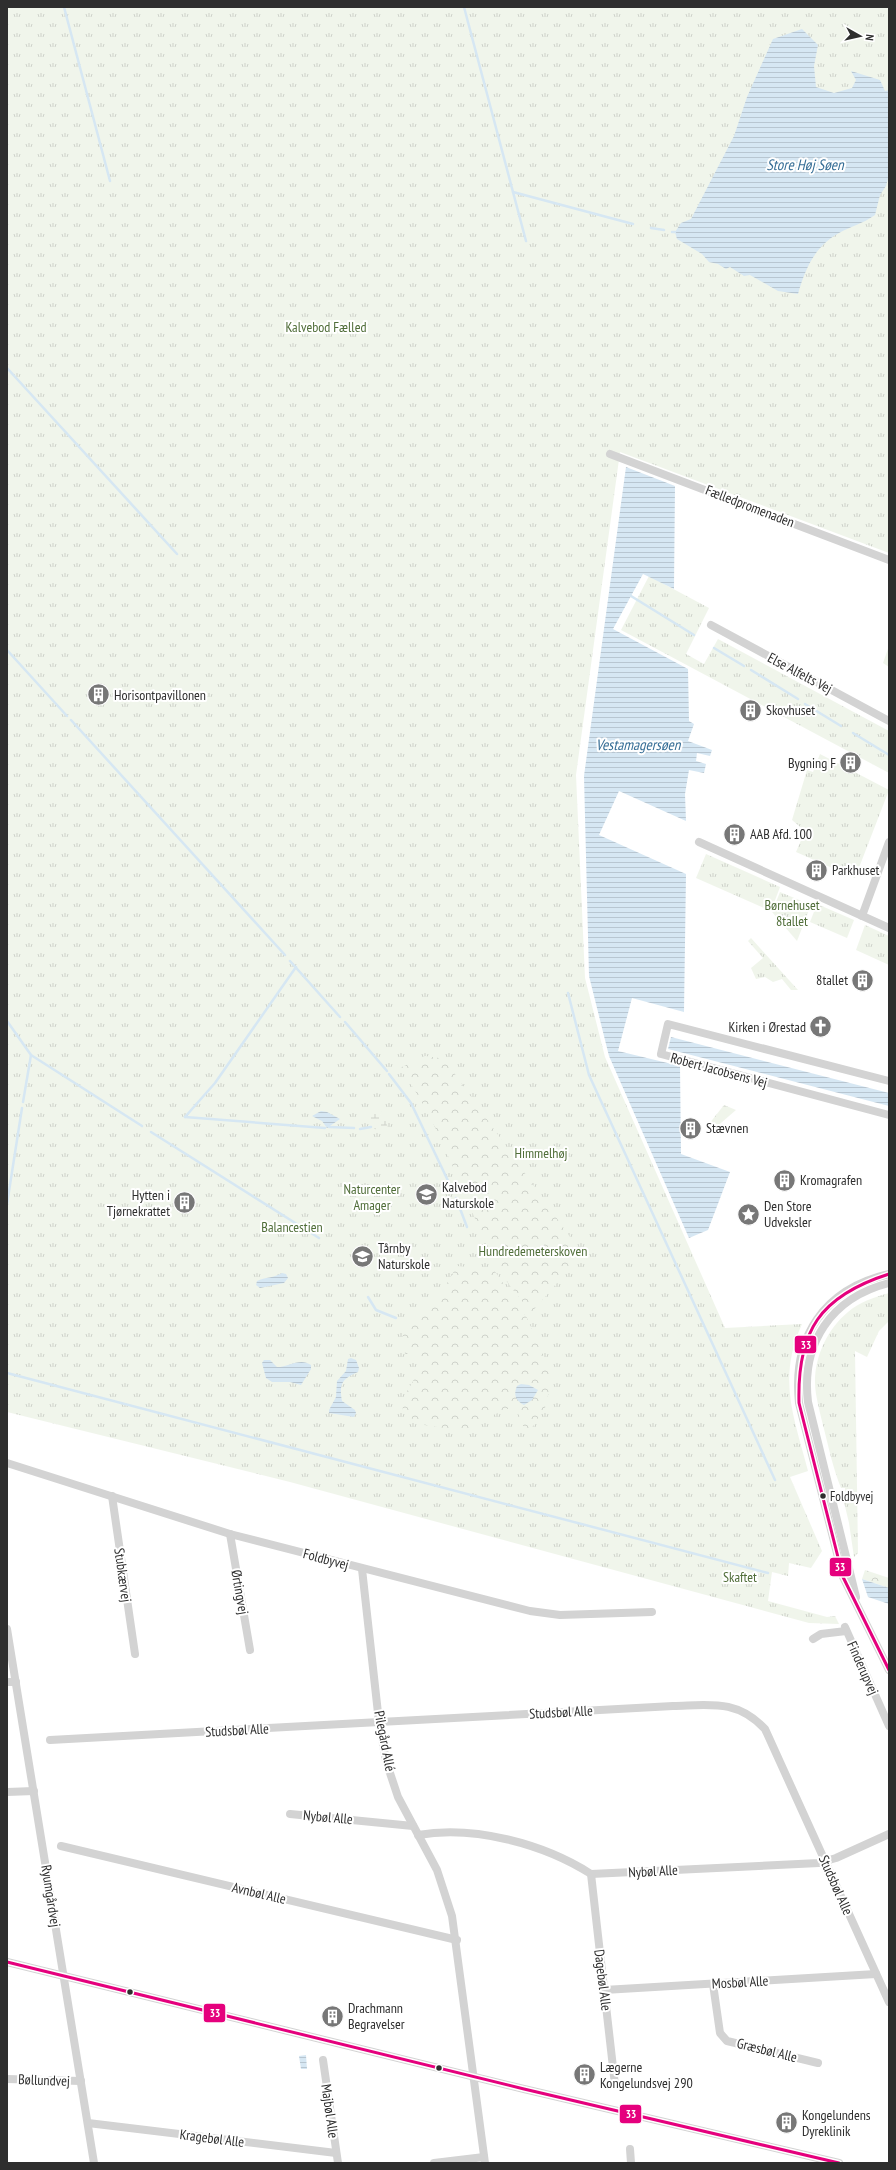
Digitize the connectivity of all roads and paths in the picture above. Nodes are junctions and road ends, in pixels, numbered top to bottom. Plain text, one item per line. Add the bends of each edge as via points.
1 (610, 454) dead end
2 (889, 560) edge
3 (711, 625) dead end
4 (889, 721) edge
5 (699, 842) dead end
6 (889, 842) edge
7 (862, 916) junction
8 (889, 928) edge
9 (889, 1081) edge
10 (889, 1115) edge
11 (889, 1274) edge
12 (889, 1283) edge
13 (7, 1463) edge
14 (112, 1496) junction
15 (230, 1534) junction
16 (362, 1569) junction
17 (859, 1609) junction
18 (652, 1612) dead end
19 (7, 1628) edge
20 (813, 1639) dead end
21 (250, 1650) dead end
22 (135, 1654) dead end
23 (889, 1670) edge
24 (7, 1682) edge
25 (16, 1682) junction
26 (379, 1722) junction
27 (889, 1726) edge
28 (50, 1740) dead end
29 (34, 1791) junction
30 (7, 1792) edge
31 (290, 1814) dead end
32 (413, 1826) junction
33 (889, 1834) edge
34 (418, 1835) junction
35 (61, 1846) dead end
36 (824, 1861) junction
37 (591, 1874) junction
38 (457, 1940) junction
39 (7, 1962) edge
40 (876, 1974) junction
41 (65, 1976) junction
42 (713, 1984) junction
43 (604, 1990) junction
44 (889, 2002) edge
45 (323, 2060) dead end
46 (818, 2063) dead end
47 (473, 2076) junction
48 (7, 2079) edge
49 (81, 2081) junction
50 (615, 2085) dead end
51 (88, 2123) junction
52 (630, 2149) dead end
53 (336, 2153) junction
54 (485, 2160) edge
55 (94, 2163) edge
56 (338, 2163) edge
57 (434, 2163) edge
58 (631, 2163) edge
59 (839, 2163) edge

1 - 2 street, Fælledpromenaden
3 - 4 street, Else Alfelts Vej
5 - 7 street
6 - 7 street
7 - 8 street
9 - 10 street, Robert Jacobsens Vej via 668,1024 661,1054
11 - 17 street via 856,1284 828,1305 808,1334 798,1368 799,1403 837,1559
12 - 17 street via 860,1293 835,1312 817,1338 806,1369 808,1402
13 - 14 street, Foldbyvej
14 - 15 street, Foldbyvej
14 - 22 street, Stubkærvej
15 - 16 street, Foldbyvej
15 - 21 street, Ørtingvej
16 - 18 street, Foldbyvej via 530,1611 560,1615
16 - 26 street, Pilegård Allé
17 - 23 street
19 - 25 street, Ryumgårdvej
20 - 27 street, Finderupvej via 821,1634 846,1629
24 - 25 street
25 - 29 street, Ryumgårdvej
26 - 28 street, Studsbøl Alle
26 - 32 street, Pilegård Allé via 386,1761 398,1796
26 - 36 street, Studsbøl Alle via 680,1706 720,1705 740,1709 753,1716 765,1729
29 - 30 street
29 - 41 street, Ryumgårdvej
31 - 32 street, Nybøl Alle
32 - 34 street, Pilegård Allé
33 - 36 street, Nybøl Alle
34 - 37 street via 457,1834 515,1842 570,1861
34 - 38 street, Pilegård Allé via 446,1893
35 - 38 street, Avnbøl Alle
36 - 37 street, Nybøl Alle
36 - 40 street, Studsbøl Alle
37 - 43 street, Dagebøl Alle
38 - 47 street, Pilegård Allé
39 - 41 street
40 - 42 street, Mosbøl Alle
40 - 44 street, Studsbøl Alle
41 - 47 street
41 - 49 street, Ryumgårdvej
42 - 43 street, Mosbøl Alle
42 - 46 street, Græsbøl Alle via 722,2038
43 - 50 street, Dagebøl Alle
45 - 53 street, Majbøl Alle
47 - 54 street, Pilegård Allé
47 - 59 street
48 - 49 street, Bøllundvej
49 - 51 street, Ryumgårdvej
51 - 53 street, Kragebøl Alle
51 - 55 street, Ryumgårdvej
52 - 58 street
53 - 56 street, Majbøl Alle
54 - 57 street

